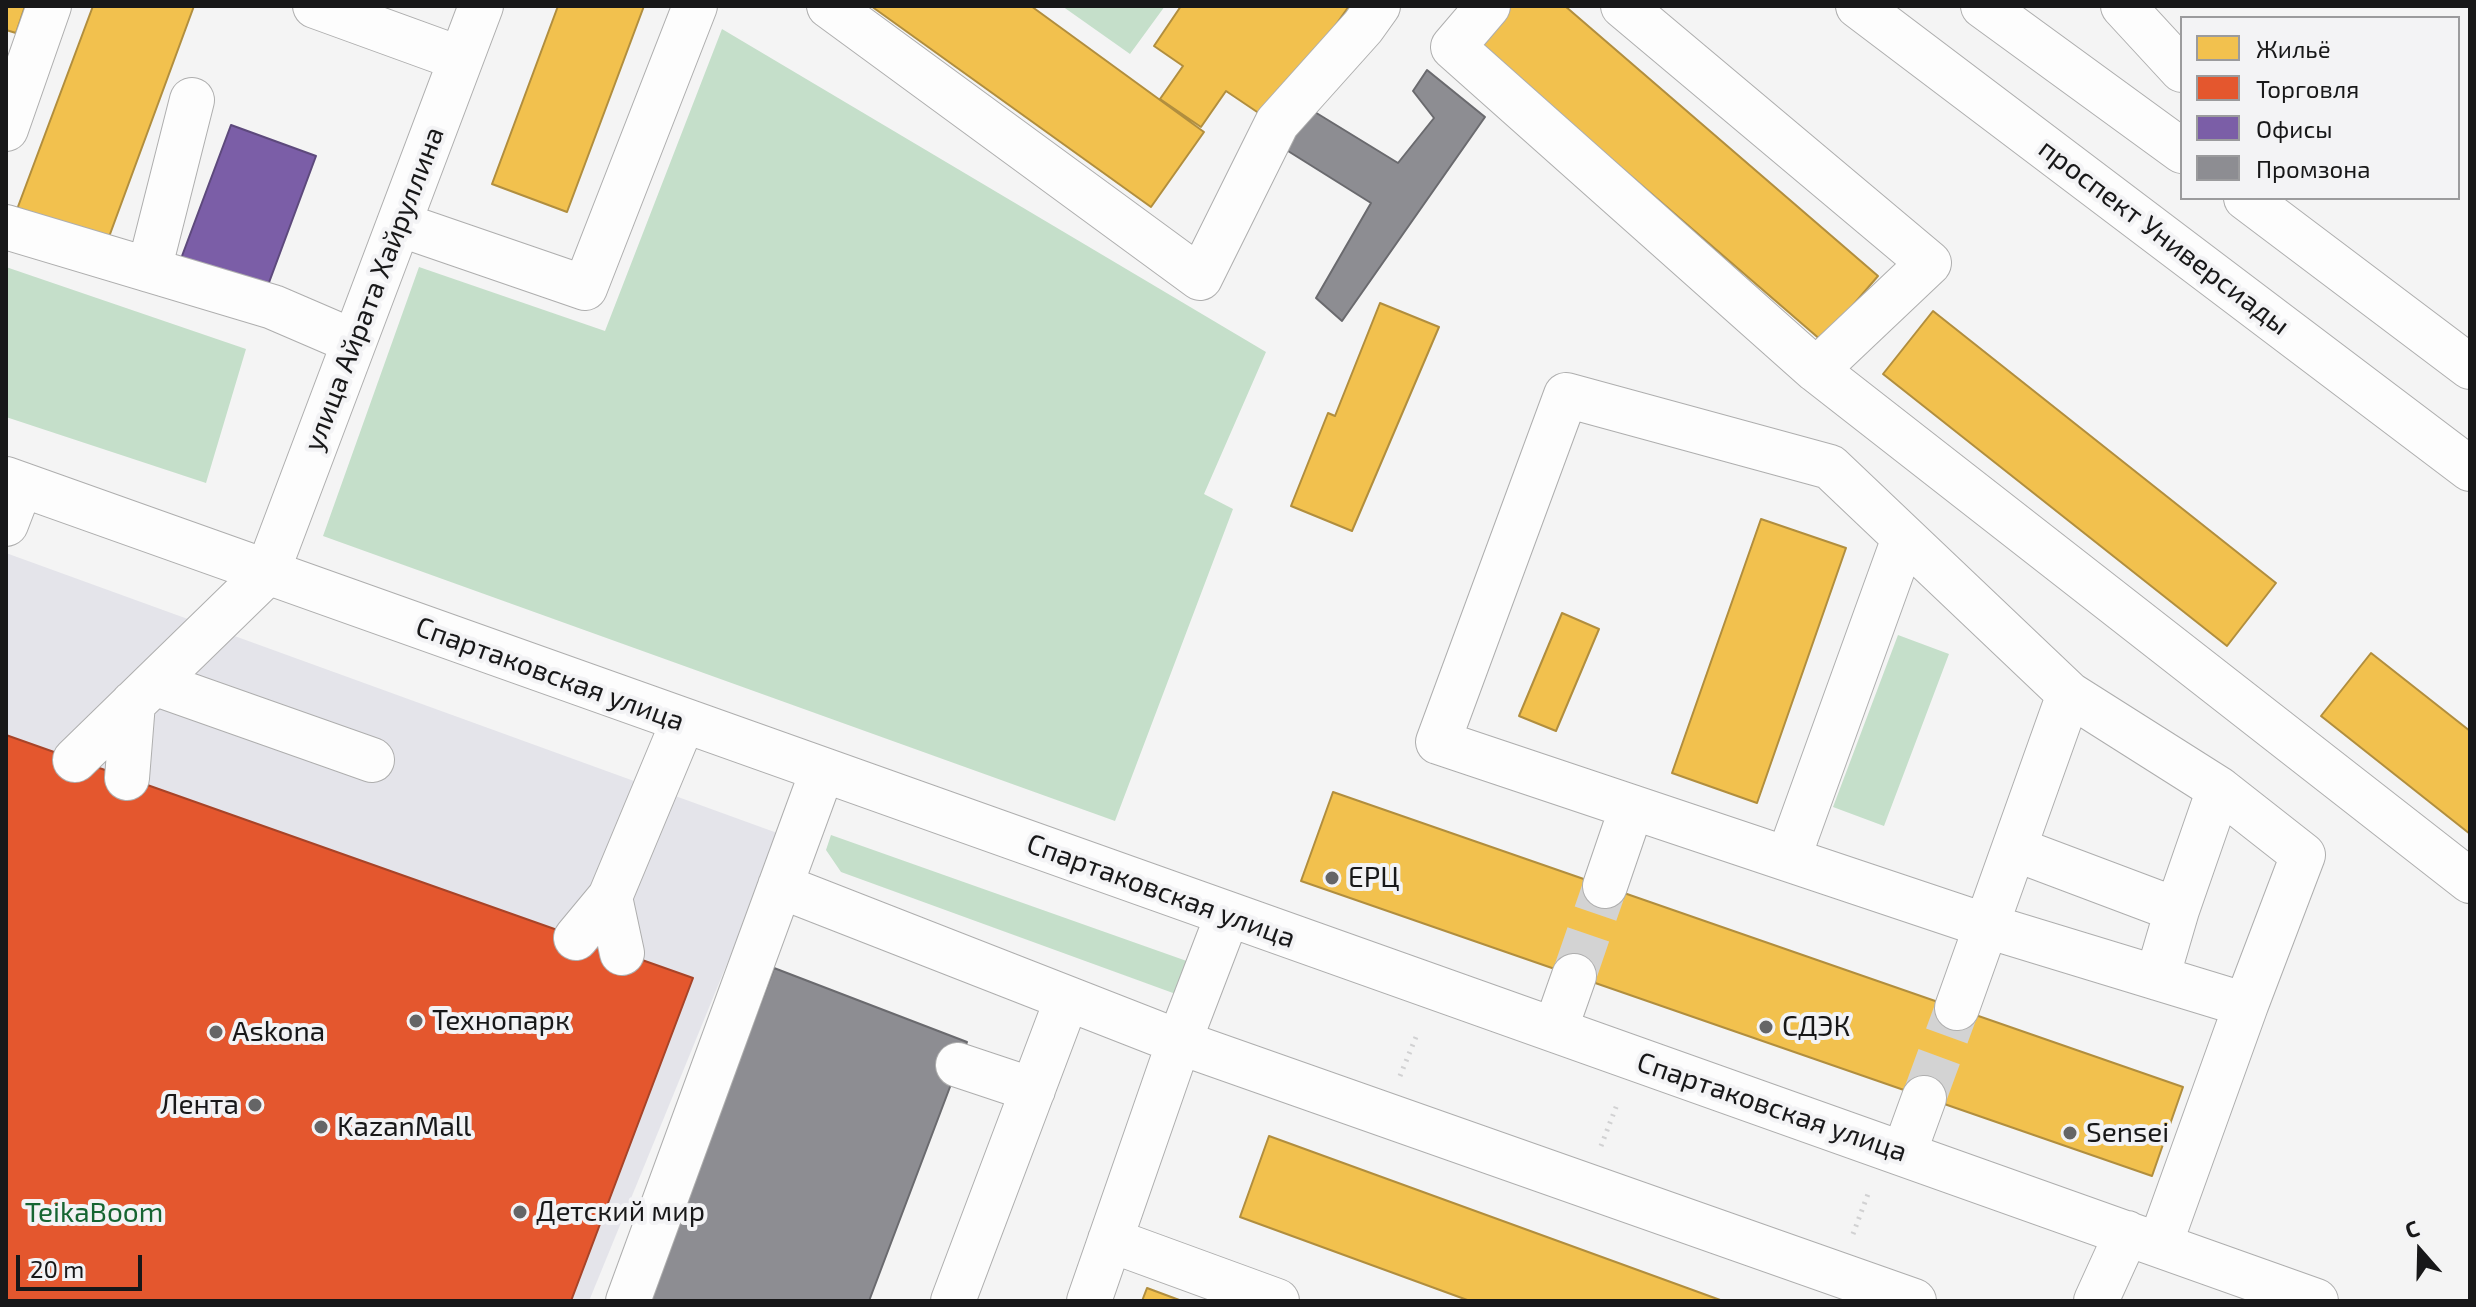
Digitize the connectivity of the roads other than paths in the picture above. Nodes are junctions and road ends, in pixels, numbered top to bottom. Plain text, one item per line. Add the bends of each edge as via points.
1 (49, 6) edge
2 (315, 6) edge
3 (481, 6) edge
4 (695, 6) edge
5 (829, 6) edge
6 (1378, 6) edge
7 (1488, 6) edge
8 (1623, 6) edge
9 (1858, 6) edge
10 (1983, 6) edge
11 (2123, 6) edge
12 (461, 59) junction
13 (2180, 68) edge
14 (192, 100) dead end
15 (6, 129) edge
16 (2180, 150) edge
17 (2250, 200) edge
18 (399, 224) junction
19 (6, 227) edge
20 (149, 270) junction
21 (352, 341) junction
22 (2470, 367) edge
23 (1816, 370) junction
24 (2470, 469) edge
25 (11, 496) edge
26 (1904, 538) junction
27 (267, 573) junction
28 (144, 693) junction
29 (2069, 694) junction
30 (683, 722) junction
31 (75, 760) dead end
32 (372, 760) dead end
33 (822, 772) junction
34 (127, 778) dead end
35 (2219, 789) junction
36 (1632, 807) junction
37 (2015, 849) junction
38 (1788, 859) junction
39 (2470, 881) edge
40 (780, 886) junction
41 (1605, 886) tunnel mouth
42 (610, 897) junction
43 (2177, 910) junction
44 (1228, 914) junction
45 (1987, 926) junction
46 (576, 938) dead end
47 (622, 953) dead end
48 (1574, 976) tunnel mouth
49 (2157, 978) junction
50 (1067, 999) junction
51 (2246, 1005) junction
52 (1957, 1008) tunnel mouth
53 (1555, 1030) junction
54 (1179, 1042) junction
55 (958, 1065) dead end
56 (1033, 1090) junction
57 (1924, 1098) tunnel mouth
58 (1904, 1153) junction
59 (2144, 1238) junction
60 (1110, 1240) junction
61 (628, 1301) edge
62 (953, 1301) edge
63 (1089, 1301) edge
64 (1277, 1301) edge
65 (1914, 1301) edge
66 (2096, 1301) edge
67 (2316, 1301) edge

1 - 15 street
2 - 12 street
3 - 12 street, улица Айрата Хайруллина
4 - 18 street via 585,288
5 - 6 street via 1200,278 1277,123
7 - 23 street via 1453,47
8 - 23 street via 1929,263
9 - 24 street, проспект Универсиады
10 - 16 street
11 - 13 street
12 - 18 street, улица Айрата Хайруллина
14 - 20 street
17 - 22 street
18 - 21 street, улица Айрата Хайруллина
19 - 20 street
20 - 21 street via 273,307
21 - 27 street, улица Айрата Хайруллина
23 - 39 street
25 - 27 street, Спартаковская улица
26 - 29 street
26 - 36 street via 1830,467 1566,395 1438,742
26 - 38 street
27 - 28 street
27 - 30 street, Спартаковская улица
28 - 31 street
28 - 32 street
28 - 34 street
29 - 35 street
29 - 37 street
30 - 33 street, Спартаковская улица
30 - 42 street
33 - 40 street
33 - 44 street, Спартаковская улица
35 - 43 street
35 - 51 street via 2303,855
36 - 38 street
36 - 41 street
37 - 43 street
37 - 45 street
38 - 45 street
40 - 50 street
40 - 61 street
42 - 46 street
42 - 47 street
43 - 49 street
44 - 53 street, Спартаковская улица
44 - 54 street
45 - 49 street
45 - 52 street
48 - 53 street
49 - 51 street
50 - 54 street
50 - 56 street
51 - 59 street
53 - 58 street, Спартаковская улица
54 - 60 street
54 - 65 street
55 - 56 street
56 - 62 street
57 - 58 street
58 - 59 street, Спартаковская улица
59 - 66 street
59 - 67 street, Спартаковская улица
60 - 63 street
60 - 64 street

